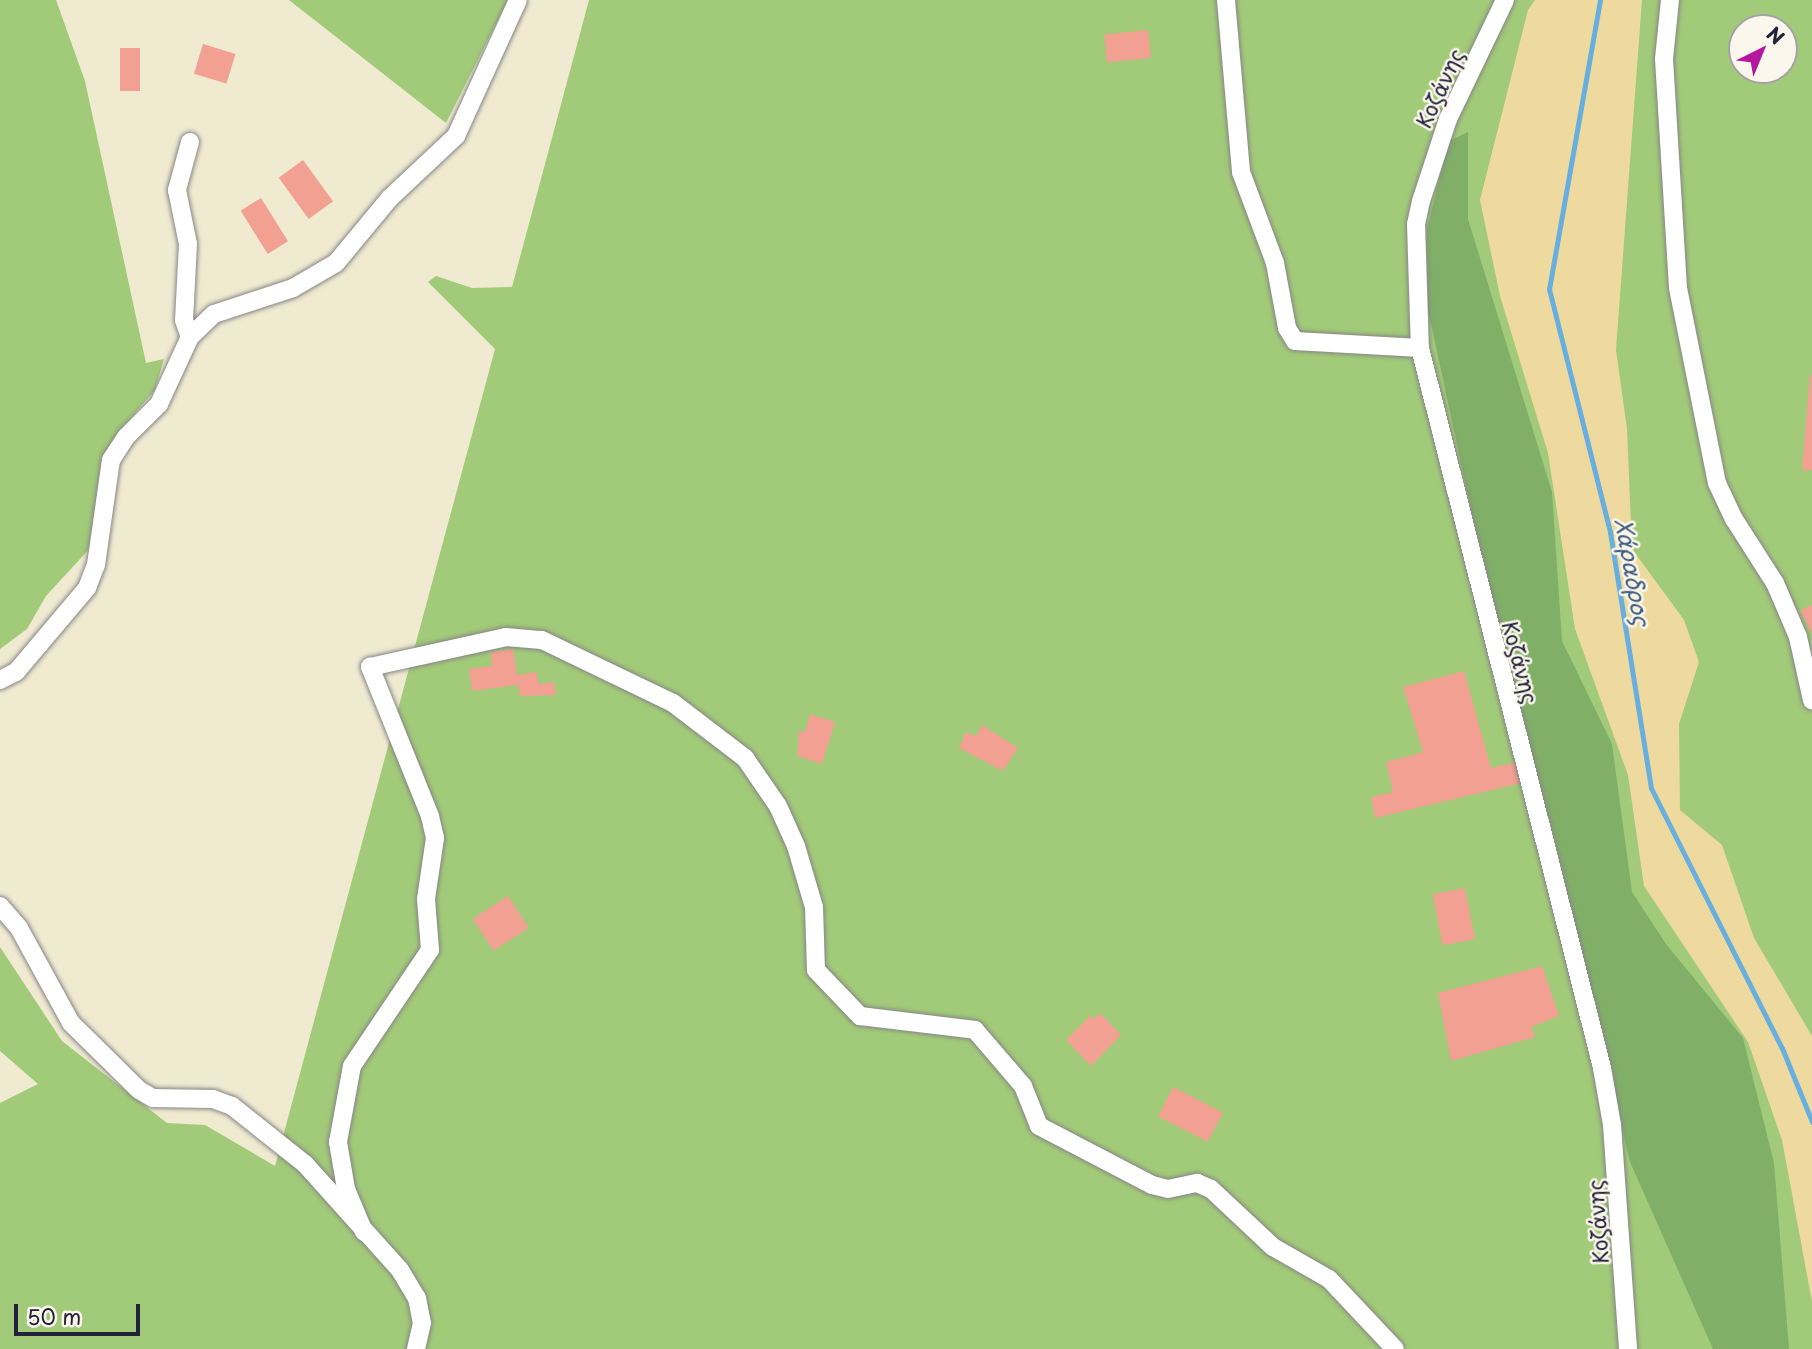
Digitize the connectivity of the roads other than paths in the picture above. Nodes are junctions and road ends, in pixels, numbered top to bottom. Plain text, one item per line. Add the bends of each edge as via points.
1 (517, 0) edge
2 (1226, 0) edge
3 (1505, 0) edge
4 (1670, 0) edge
5 (190, 142) dead end
6 (190, 337) junction
7 (1420, 348) junction
8 (0, 680) edge
9 (1812, 700) edge
10 (0, 906) edge
11 (364, 1232) junction
12 (416, 1349) edge
13 (1395, 1349) edge
14 (1628, 1349) edge

1 - 6 street via 456,136 390,198 336,263 293,288 214,314
2 - 7 street via 1241,172 1275,263 1287,328 1295,341
3 - 7 street, Κοζάνης via 1448,119 1421,201 1416,224
4 - 9 street via 1664,59 1678,288 1715,470 1734,519 1776,583 1798,638
5 - 6 street via 177,190 188,244 184,320
6 - 8 street via 159,404 126,437 111,460 96,565 87,588 16,672
7 - 14 street, Κοζάνης via 1602,1068 1612,1125
10 - 11 street via 19,928 71,1023 139,1090 153,1098 213,1099 232,1107 288,1147
11 - 12 street via 400,1270 417,1298 422,1323
11 - 13 street via 346,1189 338,1143 352,1066 430,950 426,899 435,838 370,667 506,637 542,640 673,704 745,758 778,806 796,846 814,907 817,970 860,1016 975,1030 1023,1086 1040,1126 1152,1185 1168,1189 1197,1183 1211,1189 1273,1247 1329,1279

